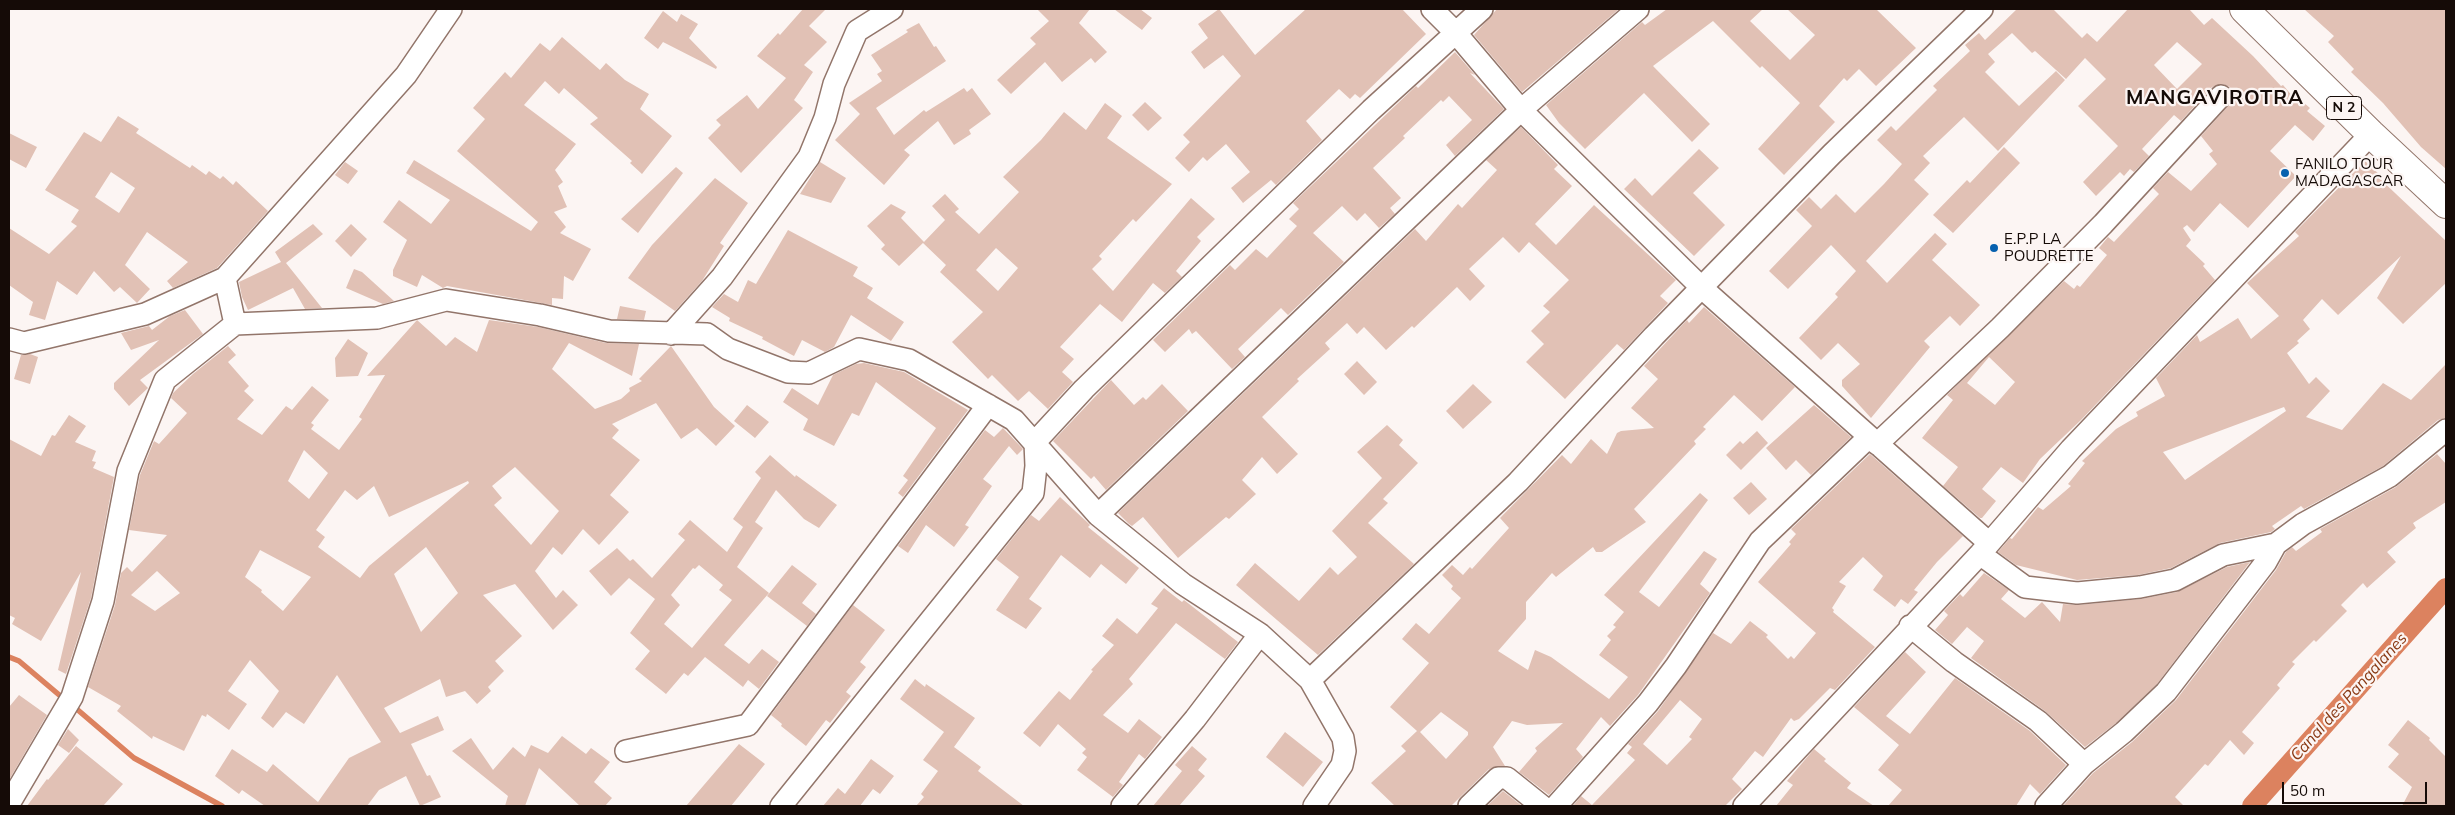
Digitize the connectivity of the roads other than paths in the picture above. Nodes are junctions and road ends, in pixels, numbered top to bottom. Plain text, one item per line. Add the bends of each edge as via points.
1 (451, 9) edge
2 (892, 9) edge
3 (1432, 9) edge
4 (1482, 9) edge
5 (1638, 9) edge
6 (1982, 9) edge
7 (2244, 9) edge
8 (1456, 32) junction
9 (2220, 96) dead end
10 (1521, 110) junction
11 (2371, 134) junction
12 (2446, 204) edge
13 (225, 278) junction
14 (1702, 288) junction
15 (235, 324) junction
16 (671, 334) junction
17 (9, 339) edge
18 (988, 405) junction
19 (2446, 430) edge
20 (1873, 441) junction
21 (1035, 442) junction
22 (1098, 515) junction
23 (2276, 544) junction
24 (1984, 548) junction
25 (1910, 626) junction
26 (1260, 634) junction
27 (1310, 680) junction
28 (626, 751) dead end
29 (2084, 764) junction
30 (9, 804) edge
31 (1318, 804) edge
32 (781, 806) edge
33 (1122, 806) edge
34 (1469, 806) edge
35 (1542, 806) edge
36 (1556, 806) edge
37 (1744, 806) edge
38 (2046, 806) edge

1 - 13 street via 406,75
2 - 16 street via 857,31 834,84 825,118 809,157 722,277
3 - 8 street
4 - 8 street
5 - 10 street
6 - 14 street via 1832,154
7 - 11 main road, N 2
8 - 10 street
8 - 21 street via 1371,110 1091,382
9 - 20 street via 2103,224 2000,328
10 - 14 street
10 - 22 street
11 - 12 main road, N 2
11 - 24 street via 2071,449
13 - 15 street
13 - 17 street via 145,314 24,343
14 - 20 street
14 - 27 street via 1518,482
15 - 16 street via 377,318 446,300 540,315 609,331
15 - 30 street via 165,380 128,471 104,601 72,697
16 - 18 street via 707,334 728,349 788,372 809,373 858,349 909,360
18 - 21 street via 1014,420
18 - 28 street via 748,725
19 - 23 street via 2390,476 2303,524
20 - 24 street
20 - 36 street via 1760,540 1648,703
21 - 22 street
21 - 32 street via 1033,493
22 - 26 street via 1183,584
23 - 24 street via 2223,555 2175,580 2077,593 2026,587
23 - 29 street via 2266,562 2166,692
24 - 25 street
25 - 29 street via 1954,662 2038,721
25 - 37 street
26 - 27 street
26 - 33 street
27 - 31 street via 1343,738 1345,751 1342,765
29 - 38 street
34 - 35 street via 1502,777

